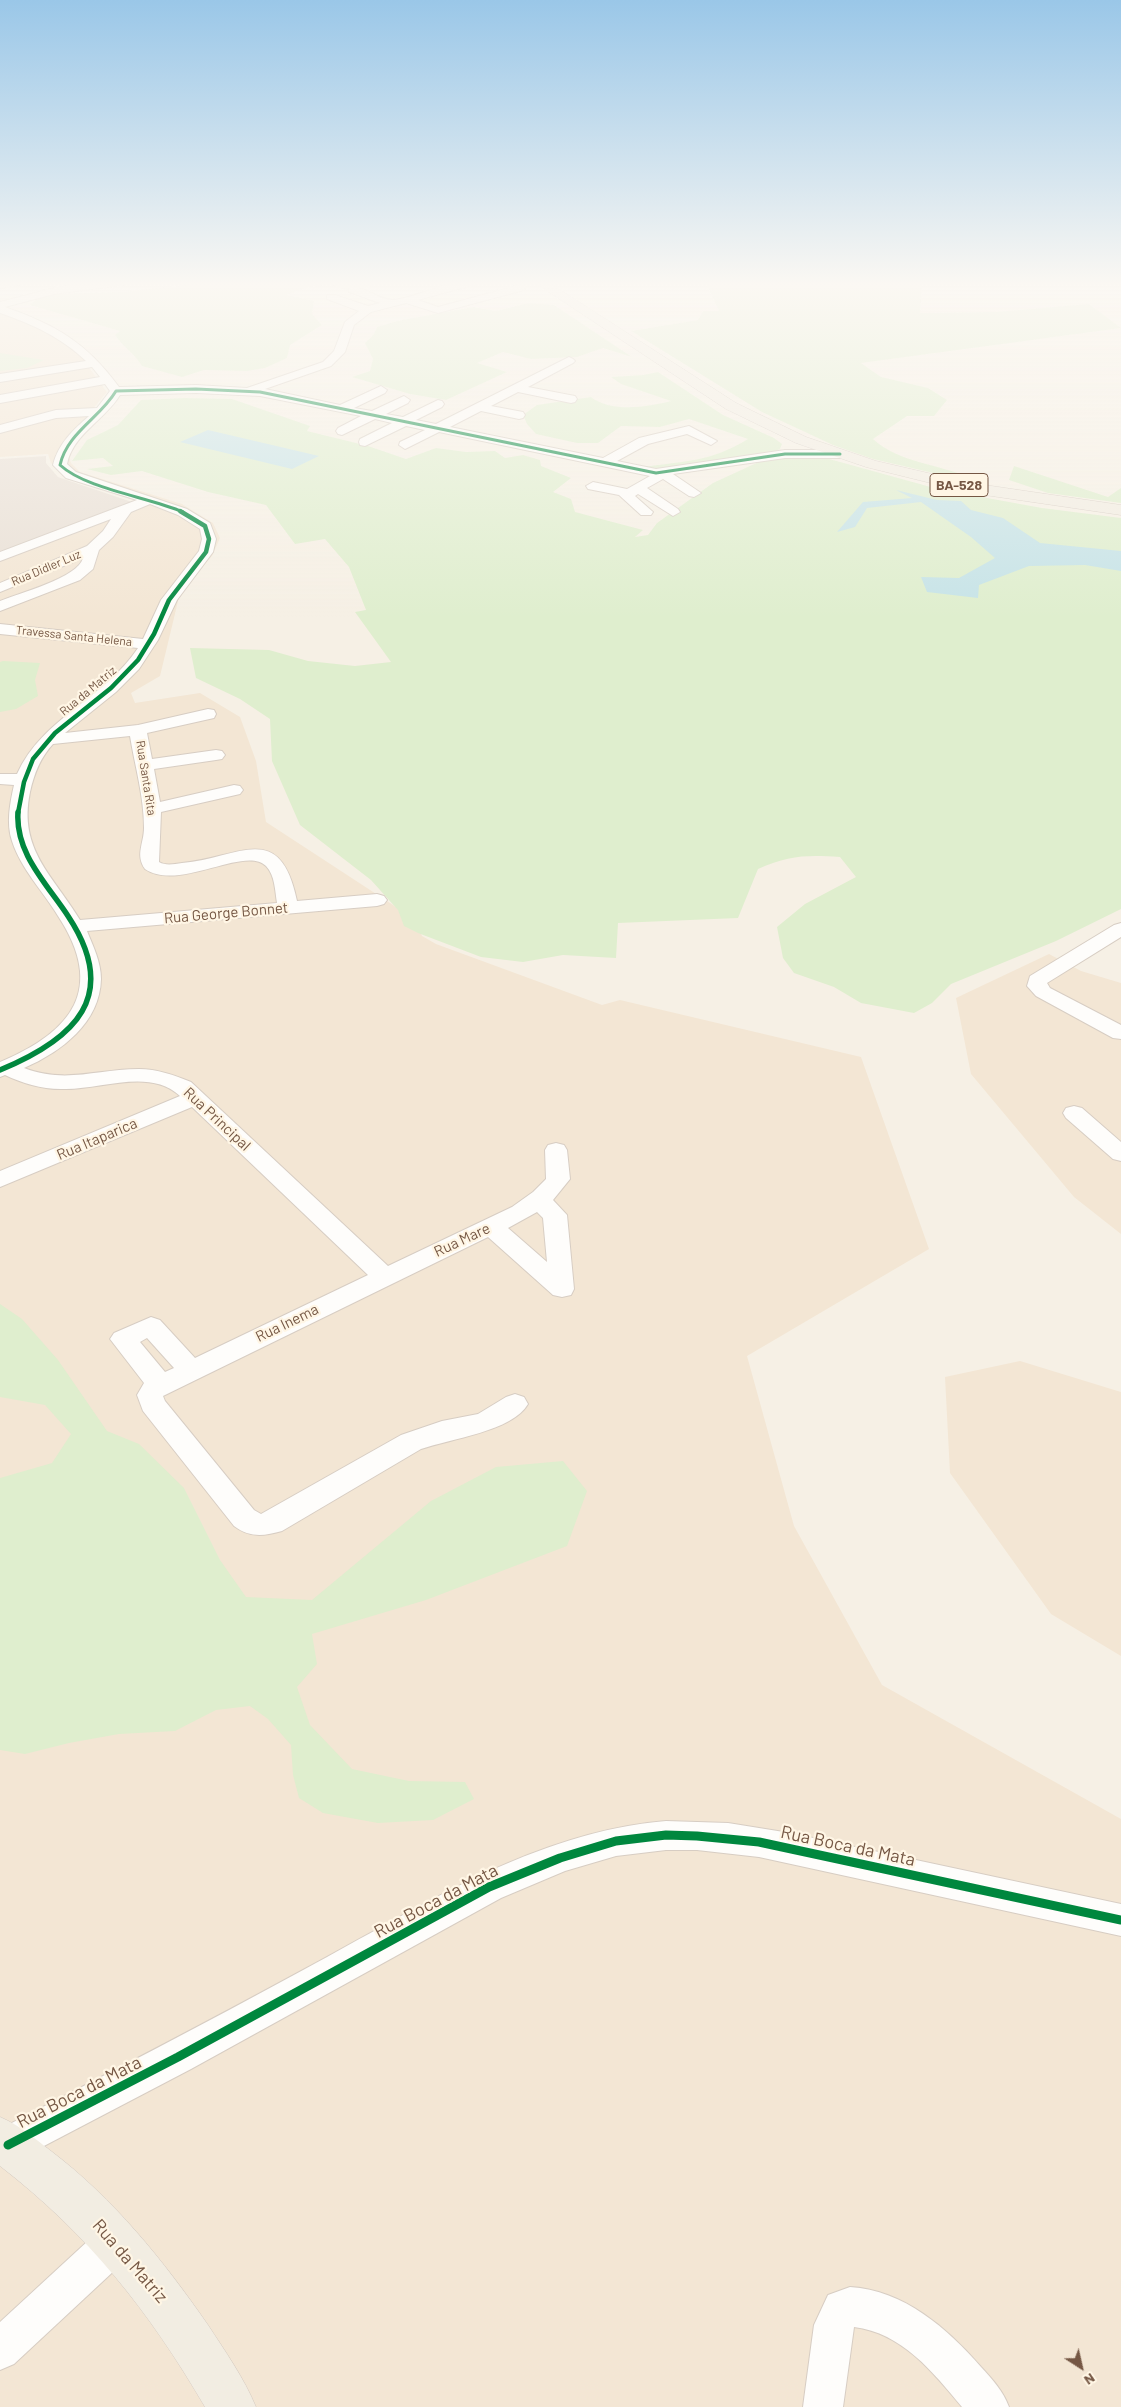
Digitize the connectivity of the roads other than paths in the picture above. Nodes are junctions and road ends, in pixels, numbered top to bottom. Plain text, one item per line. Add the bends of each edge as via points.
1 (40, 394) edge
2 (107, 394) edge
3 (265, 394) edge
4 (372, 394) edge
5 (504, 394) edge
6 (548, 394) edge
7 (713, 394) edge
8 (0, 399) edge
9 (571, 399) dead end
10 (404, 400) dead end
11 (438, 404) dead end
12 (480, 407) junction
13 (342, 409) junction
14 (98, 412) junction
15 (519, 414) dead end
16 (373, 416) junction
17 (460, 418) junction
18 (404, 422) junction
19 (479, 422) dead end
20 (0, 429) edge
21 (438, 430) junction
22 (342, 431) dead end
23 (801, 440) junction
24 (364, 442) dead end
25 (405, 445) dead end
26 (690, 446) dead end
27 (665, 447) dead end
28 (623, 453) junction
29 (785, 454) junction
30 (840, 454) junction
31 (604, 464) junction
32 (663, 474) junction
33 (593, 486) dead end
34 (633, 490) junction
35 (694, 493) dead end
36 (149, 500) junction
37 (125, 510) junction
38 (1121, 510) edge
39 (646, 512) dead end
40 (673, 512) dead end
41 (92, 549) junction
42 (0, 557) edge
43 (0, 588) edge
44 (0, 606) edge
45 (0, 629) edge
46 (148, 644) junction
47 (208, 714) dead end
48 (138, 730) junction
49 (47, 740) junction
50 (216, 755) dead end
51 (143, 766) junction
52 (0, 779) edge
53 (24, 780) junction
54 (234, 790) dead end
55 (152, 809) junction
56 (377, 900) dead end
57 (288, 908) junction
58 (75, 926) junction
59 (1120, 930) edge
60 (1121, 1033) edge
61 (3, 1069) edge
62 (195, 1098) junction
63 (1074, 1113) dead end
64 (556, 1150) dead end
65 (1121, 1154) edge
66 (0, 1180) edge
67 (538, 1200) junction
68 (491, 1226) junction
69 (384, 1276) junction
70 (191, 1371) junction
71 (161, 1385) junction
72 (515, 1404) dead end
73 (1121, 1920) edge
74 (1121, 1931) edge
75 (4, 2142) edge
76 (116, 2242) junction
77 (15, 2324) edge
78 (0, 2350) edge
79 (232, 2407) edge
80 (823, 2407) edge
81 (989, 2407) edge

1 - 8 street
2 - 14 street, Rua da Matriz
3 - 13 street
4 - 13 street
5 - 12 street
6 - 9 street
7 - 23 main road, BA-528 via 751,417
10 - 16 street
11 - 18 street
12 - 15 street
12 - 17 street
13 - 16 street
14 - 20 street via 49,415
14 - 36 street, Rua da Matriz via 67,447 60,465 83,480
16 - 18 street
16 - 22 street
17 - 19 street
17 - 21 street
18 - 21 street
18 - 24 street
21 - 25 street
21 - 31 street
23 - 29 street via 796,450
23 - 30 main road, BA-528
26 - 28 street via 711,441 690,430 644,442
27 - 28 street via 658,444
28 - 31 street
29 - 30 street
29 - 32 street
30 - 38 main road, BA-528 via 971,488
31 - 32 street
32 - 34 street
32 - 35 street
33 - 34 street
34 - 39 street via 626,495
34 - 40 street
36 - 37 street
36 - 46 street, Rua da Matriz via 189,514 206,527 209,534 206,552 168,602
37 - 41 street, Rua Didler Luz via 108,534
37 - 42 street
41 - 43 street, Rua Didler Luz
41 - 44 street, Rua Didler Luz via 88,566 75,577
45 - 46 street, Travessa Santa Helena
46 - 49 street, Rua da Matriz via 124,676
47 - 48 street
48 - 49 street
48 - 51 street, Rua Santa Rita
49 - 53 street, Rua da Matriz via 31,760
50 - 51 street
51 - 55 street, Rua Santa Rita
52 - 53 street
53 - 58 street, Rua da Matriz via 18,808 21,840 35,870
54 - 55 street
55 - 57 street, Rua Santa Rita via 149,860 155,868 189,870 238,855 258,854 274,865 283,878
56 - 57 street, Rua George Bonnet
57 - 58 street, Rua George Bonnet
58 - 61 street, Rua da Matriz via 90,962 92,982 82,1014 55,1042
59 - 60 street via 1043,974 1037,980 1037,986
61 - 62 street, Rua Principal via 30,1078 64,1083 155,1075 172,1080
62 - 66 street, Rua Itaparica
62 - 69 street, Rua Principal
63 - 65 street
64 - 67 street, Rua Mare via 558,1179
67 - 68 street, Rua Mare
67 - 68 street via 555,1215 562,1289
68 - 69 street, Rua Mare
69 - 70 street, Rua Inema
70 - 71 street, Rua Inema
70 - 71 street via 151,1326 122,1340
71 - 72 street via 150,1395 152,1404 244,1518 253,1525 261,1526 272,1523 411,1442 426,1435 487,1421
73 - 74 street
73 - 75 street, Rua Boca da Mata via 825,1855 745,1841 683,1836 635,1838 542,1864 489,1887 187,2052
75 - 76 main road, Rua da Matriz via 71,2196
76 - 77 street via 69,2288
76 - 79 main road, Rua da Matriz via 200,2351
77 - 78 street
80 - 81 street via 834,2325 837,2314 847,2306 889,2317 916,2331 960,2373

